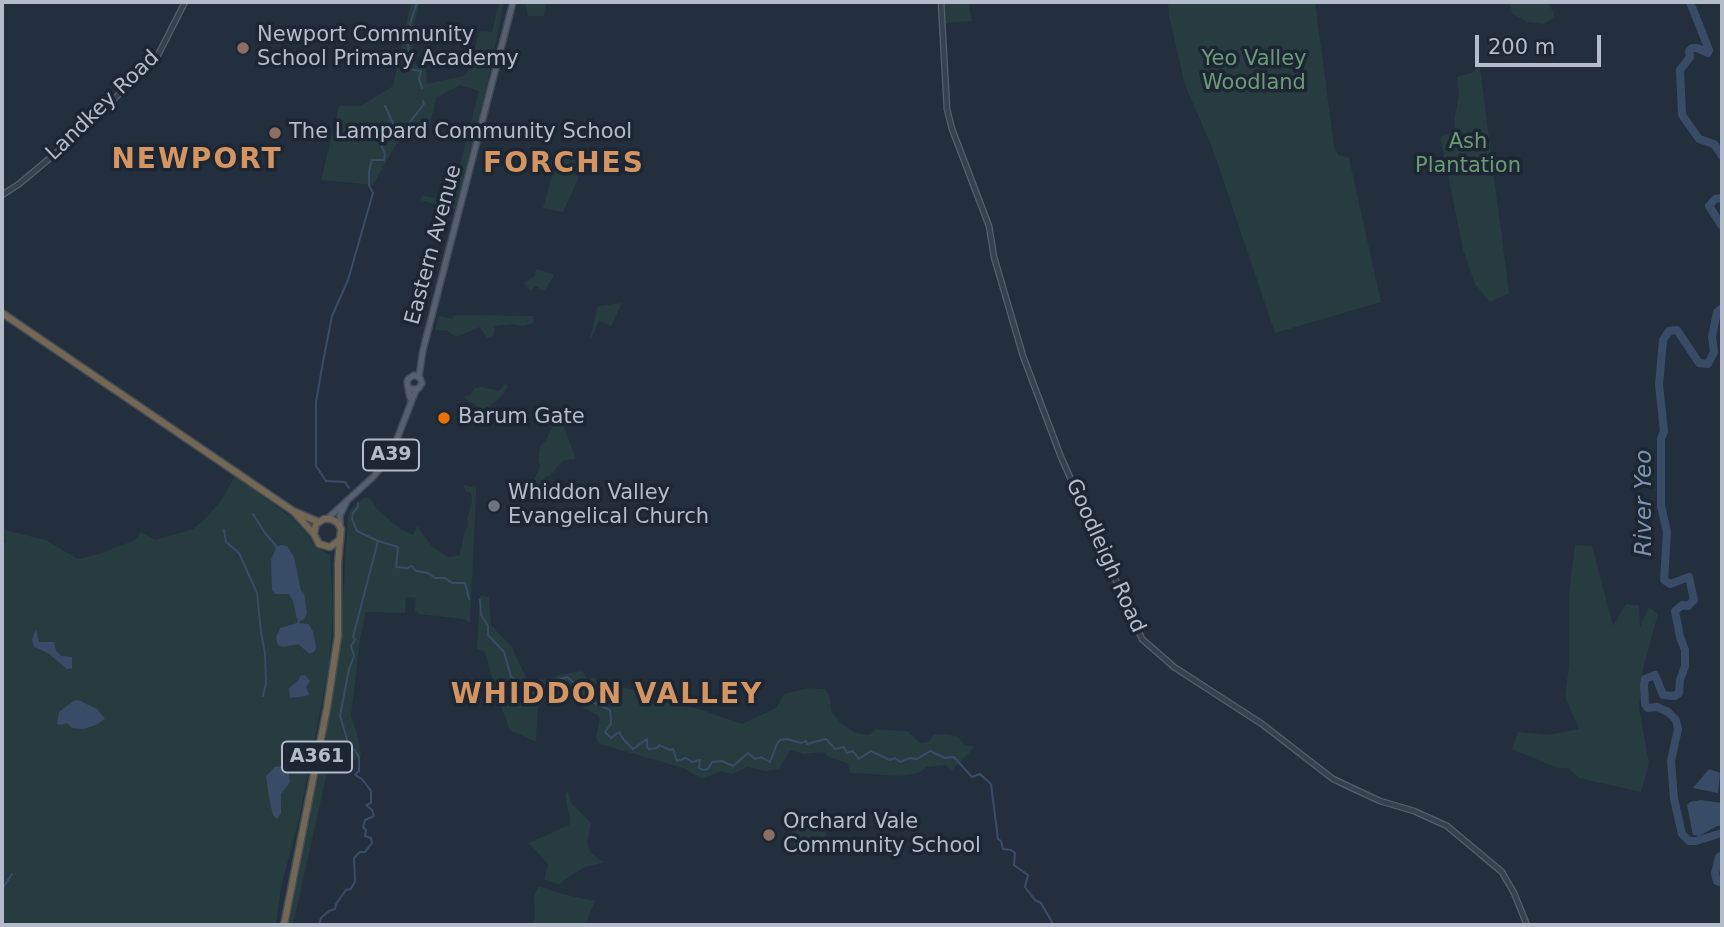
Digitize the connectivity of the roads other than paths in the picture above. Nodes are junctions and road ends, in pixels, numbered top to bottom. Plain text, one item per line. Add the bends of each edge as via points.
1 (185, 2) edge
2 (512, 2) edge
3 (941, 2) edge
4 (2, 195) edge
5 (2, 313) edge
6 (415, 376) junction
7 (408, 387) junction
8 (416, 390) junction
9 (410, 401) junction
10 (352, 494) junction
11 (293, 511) junction
12 (327, 519) junction
13 (319, 522) junction
14 (340, 527) junction
15 (314, 534) junction
16 (339, 540) junction
17 (326, 547) junction
18 (338, 563) junction
19 (284, 925) edge
20 (1527, 925) edge

1 - 4 street, Landkey Road via 157,57 74,138
2 - 6 main road, Eastern Avenue
3 - 20 street, Goodleigh Road via 951,129 989,226 1023,356 1061,457 1142,639 1174,667 1262,724 1333,779 1447,826 1502,872
5 - 11 highway
6 - 7 main road via 408,379
6 - 8 main road via 422,383
7 - 8 main road
7 - 9 main road, A39
8 - 9 main road, A39
9 - 10 main road, A39 via 390,457
10 - 12 main road, A39
10 - 14 main road, A39 via 342,510
11 - 13 highway
11 - 15 highway
12 - 13 highway
12 - 14 highway
13 - 15 highway
14 - 16 highway
15 - 17 highway
16 - 17 highway
16 - 18 highway, A361
17 - 18 highway
18 - 19 highway, A361 via 334,669

